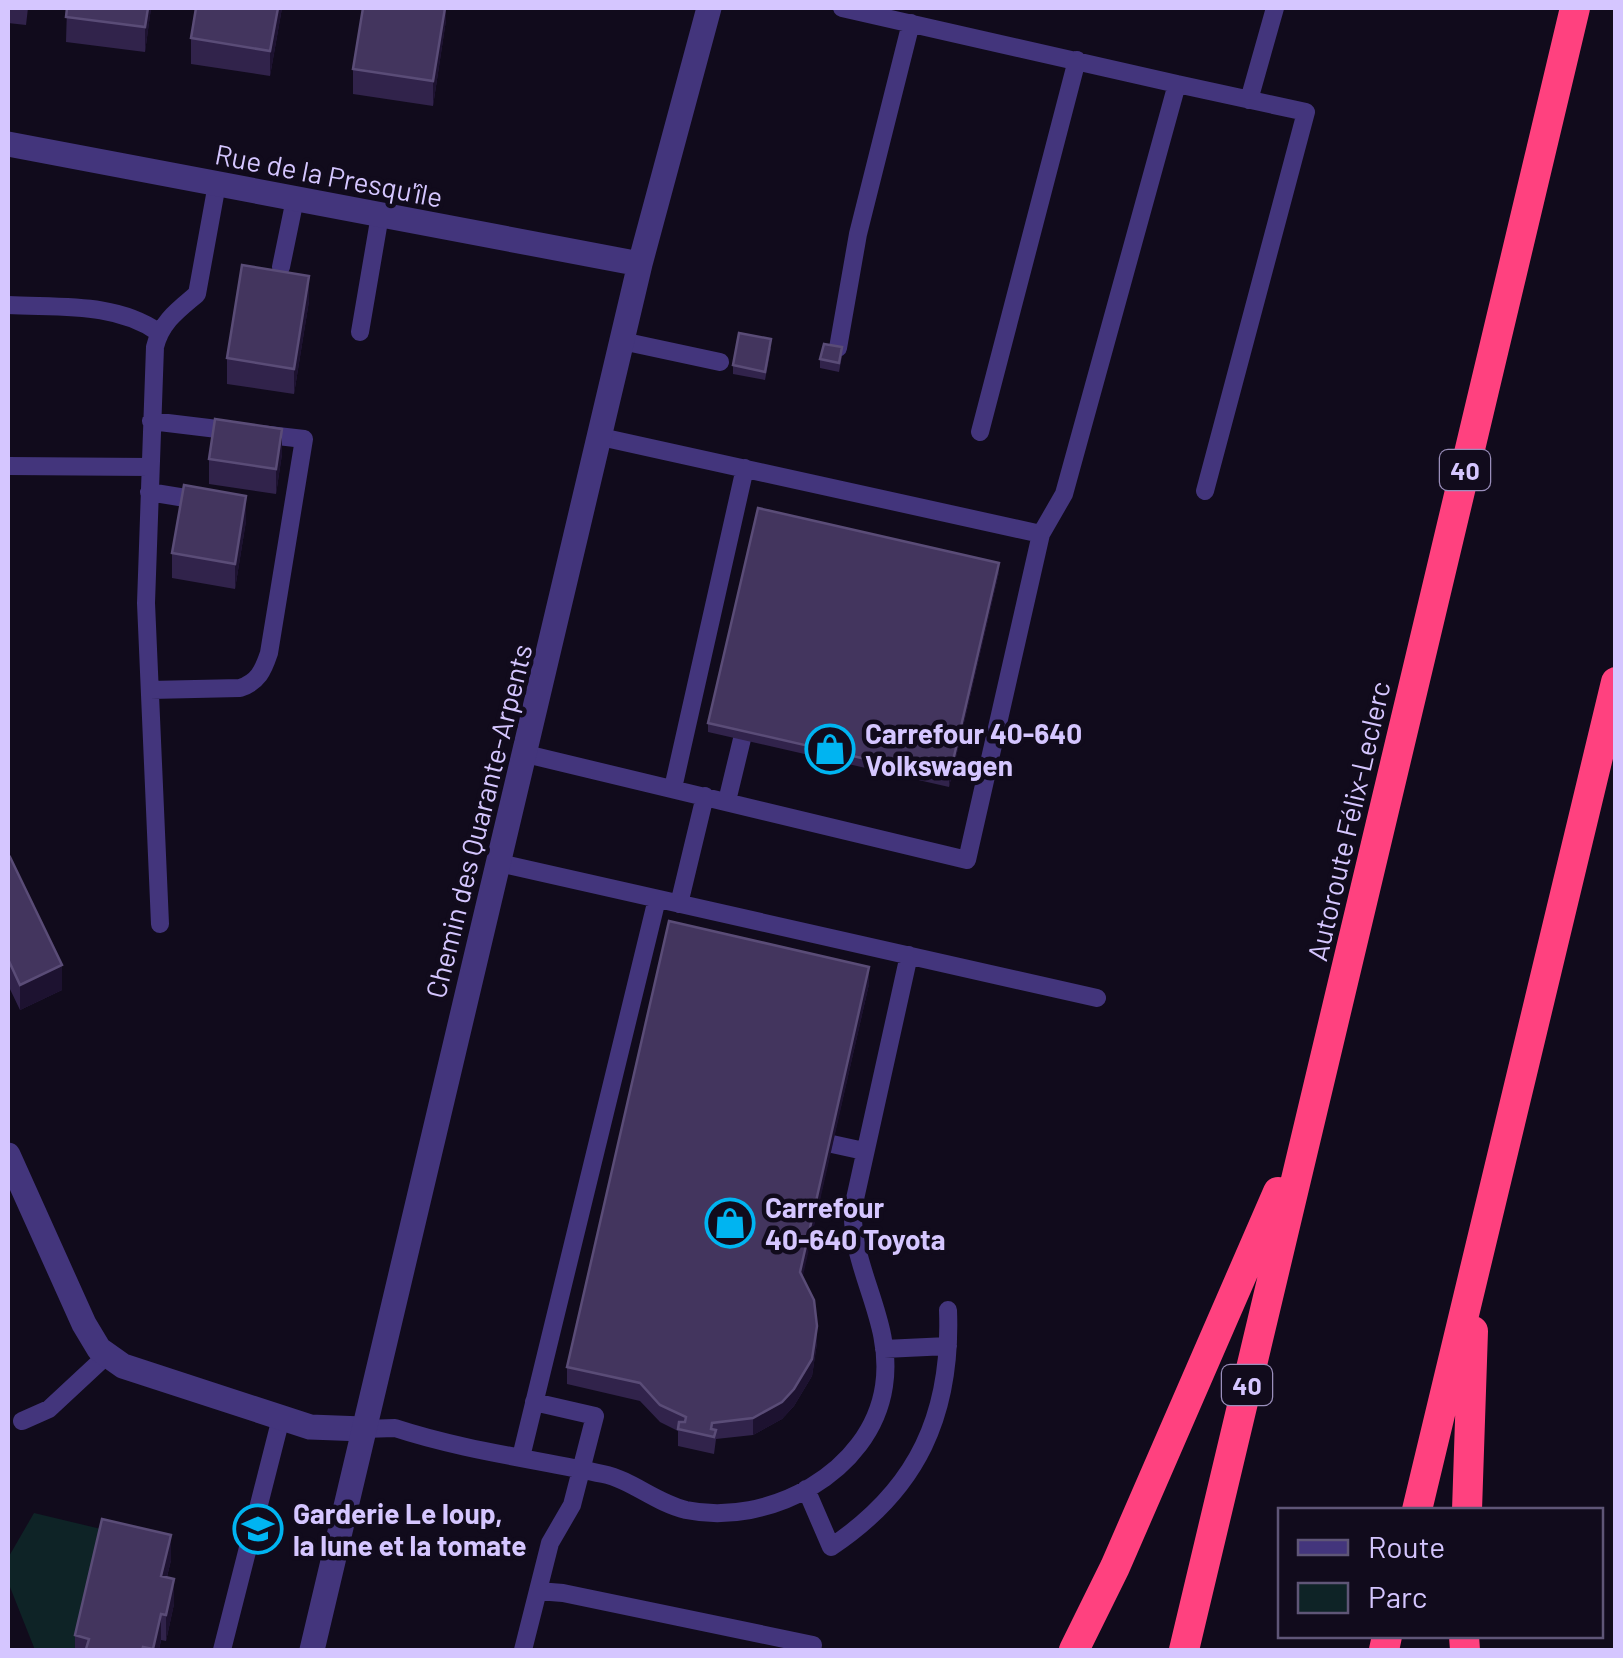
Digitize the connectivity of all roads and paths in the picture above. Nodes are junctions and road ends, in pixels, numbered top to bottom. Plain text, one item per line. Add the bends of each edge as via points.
1 (709, 8) edge
2 (842, 8) edge
3 (1276, 8) edge
4 (1575, 8) edge
5 (911, 23) junction
6 (1076, 60) junction
7 (1177, 84) junction
8 (1249, 100) junction
9 (8, 144) edge
10 (217, 184) junction
11 (295, 199) junction
12 (380, 216) junction
13 (640, 264) junction
14 (281, 267) edge
15 (8, 305) edge
16 (158, 332) junction
17 (360, 332) dead end
18 (622, 340) junction
19 (838, 348) edge
20 (720, 362) dead end
21 (151, 421) junction
22 (980, 432) dead end
23 (601, 437) junction
24 (8, 466) edge
25 (150, 467) junction
26 (745, 468) junction
27 (1206, 491) dead end
28 (149, 492) junction
29 (217, 504) edge
30 (1041, 534) junction
31 (1616, 682) edge
32 (150, 690) junction
33 (742, 739) edge
34 (526, 754) junction
35 (673, 788) junction
36 (704, 796) junction
37 (727, 801) junction
38 (499, 864) junction
39 (656, 899) junction
40 (680, 904) junction
41 (160, 924) dead end
42 (909, 955) junction
43 (1097, 998) dead end
44 (1310, 1120) junction
45 (832, 1144) edge
46 (864, 1151) junction
47 (8, 1155) edge
48 (1476, 1268) junction
49 (948, 1310) dead end
50 (948, 1346) junction
51 (884, 1349) junction
52 (106, 1356) junction
53 (534, 1402) junction
54 (281, 1418) junction
55 (22, 1421) dead end
56 (364, 1429) junction
57 (521, 1457) junction
58 (581, 1470) junction
59 (806, 1489) junction
60 (1417, 1508) edge
61 (1467, 1508) edge
62 (538, 1591) junction
63 (222, 1650) edge
64 (312, 1650) edge
65 (523, 1650) edge
66 (812, 1650) edge
67 (1074, 1650) edge
68 (1184, 1650) edge

1 - 13 street, Chemin des Quarante-Arpents
2 - 5 lane
3 - 8 lane
4 - 44 highway, Autoroute Félix-Leclerc / 40
5 - 6 lane
5 - 19 lane via 858,234
6 - 7 lane
6 - 22 lane
7 - 8 lane
7 - 30 lane via 1064,494
8 - 27 lane via 1306,112
9 - 10 street, Rue de la Presqu'île
10 - 11 street, Rue de la Presqu'île
10 - 16 lane via 197,294
11 - 12 street, Rue de la Presqu'île
11 - 14 lane
12 - 13 street, Rue de la Presqu'île
12 - 17 lane
13 - 18 street, Chemin des Quarante-Arpents
15 - 16 lane via 114,312
16 - 21 lane
18 - 20 lane
18 - 23 street, Chemin des Quarante-Arpents
21 - 25 lane
21 - 32 lane via 304,439 262,671 240,688
23 - 26 lane
23 - 34 street, Chemin des Quarante-Arpents
24 - 25 lane
25 - 28 lane
26 - 30 lane
26 - 35 lane
28 - 29 lane
28 - 32 lane
30 - 37 lane via 967,860
31 - 48 highway
32 - 41 lane
33 - 37 lane
34 - 35 lane
34 - 38 street, Chemin des Quarante-Arpents
35 - 36 lane
36 - 37 lane
36 - 40 lane
38 - 39 lane
38 - 56 street, Chemin des Quarante-Arpents
39 - 40 lane
39 - 53 lane
40 - 42 lane via 778,935
42 - 43 lane
42 - 46 lane
44 - 67 highway
44 - 68 highway, Autoroute Félix-Leclerc / 40
45 - 46 lane
46 - 51 lane via 853,1231
47 - 52 street via 84,1324
48 - 60 highway
48 - 61 highway
49 - 50 lane
50 - 51 lane
50 - 59 lane via 930,1434 886,1502 831,1547
51 - 59 lane via 884,1385 871,1426 841,1465
52 - 54 street
52 - 55 lane via 49,1408
53 - 57 lane
53 - 58 lane via 595,1416
54 - 56 street via 310,1427
54 - 63 lane
56 - 57 lane via 395,1428
56 - 64 street, Chemin des Quarante-Arpents
57 - 58 lane
58 - 59 lane via 706,1512 771,1506
58 - 62 lane
62 - 65 lane
62 - 66 lane via 813,1645

